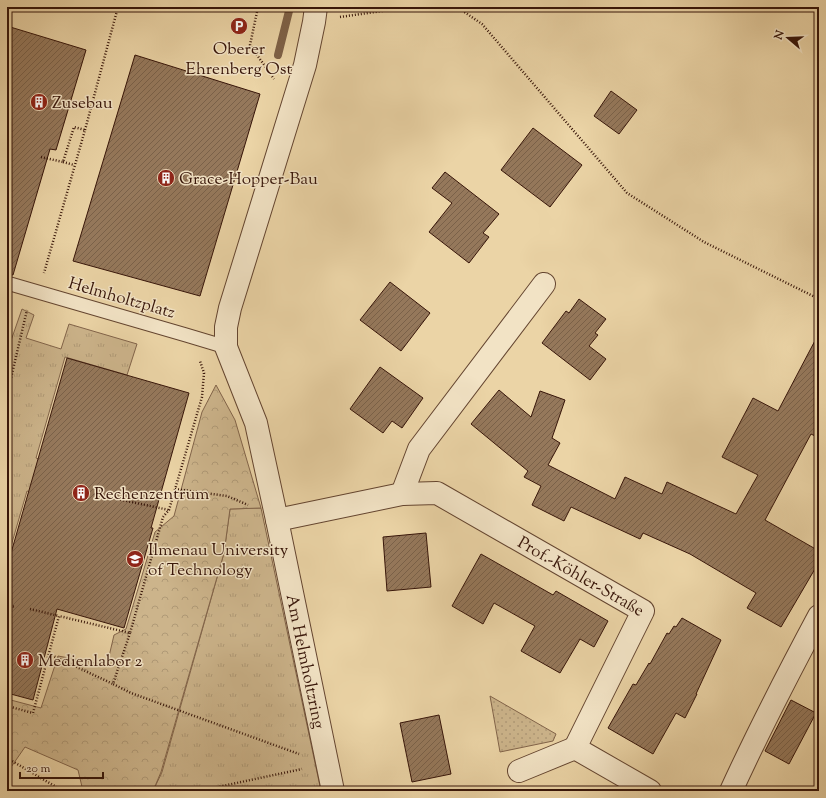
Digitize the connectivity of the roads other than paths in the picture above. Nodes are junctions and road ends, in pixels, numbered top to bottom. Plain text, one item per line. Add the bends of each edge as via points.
1 (315, 14) edge
2 (7, 282) edge
3 (544, 284) dead end
4 (226, 347) junction
5 (402, 494) junction
6 (277, 520) junction
7 (819, 616) edge
8 (575, 748) junction
9 (519, 772) dead end
10 (333, 791) edge
11 (650, 791) edge
12 (731, 791) edge

1 - 4 street via 305,66 230,308 226,327
2 - 4 lane, Helmholtzplatz
3 - 5 street via 419,449
4 - 6 street, Am Helmholtzring via 256,423
5 - 6 street, Prof.-Köhler-Straße
5 - 8 street, Prof.-Köhler-Straße via 437,493 643,611
6 - 10 street, Am Helmholtzring
7 - 12 street
8 - 9 street
8 - 11 street

